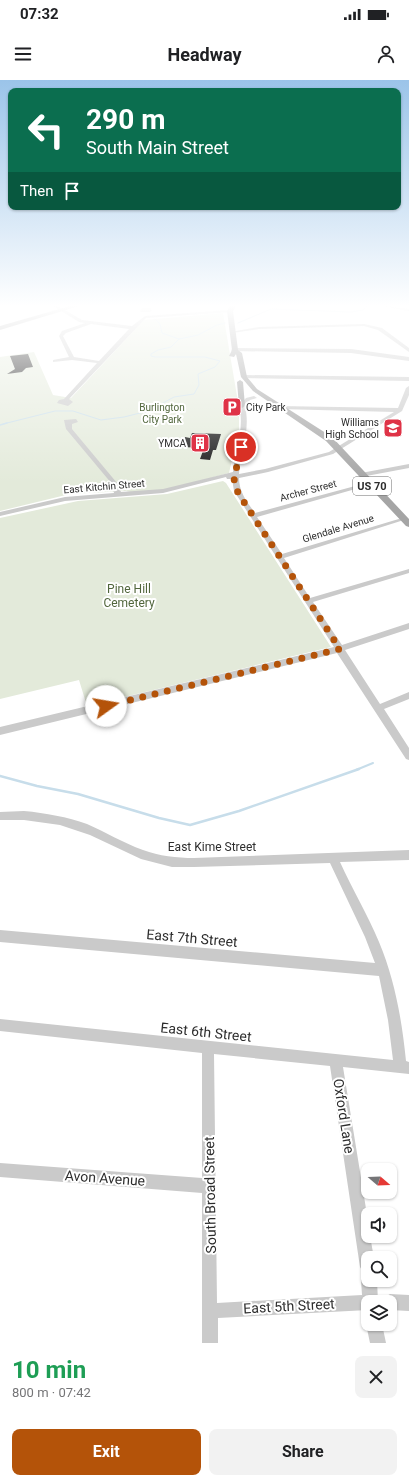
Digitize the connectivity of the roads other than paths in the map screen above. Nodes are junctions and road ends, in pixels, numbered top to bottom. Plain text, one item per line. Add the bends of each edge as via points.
1 (96, 365) edge
2 (233, 365) edge
3 (241, 365) edge
4 (409, 379) edge
5 (244, 380) junction
6 (409, 388) edge
7 (255, 398) junction
8 (66, 400) dead end
9 (278, 406) junction
10 (243, 407) junction
11 (400, 410) junction
12 (69, 424) dead end
13 (335, 447) junction
14 (409, 466) edge
15 (362, 475) junction
16 (235, 476) junction
17 (221, 479) junction
18 (210, 480) junction
19 (370, 484) junction
20 (238, 493) junction
21 (118, 495) junction
22 (0, 514) edge
23 (252, 516) junction
24 (406, 521) edge
25 (279, 557) junction
26 (409, 571) edge
27 (308, 601) junction
28 (409, 626) edge
29 (340, 649) junction
30 (409, 695) edge
31 (378, 708) junction
32 (0, 731) edge
33 (409, 756) edge
34 (0, 816) edge
35 (409, 855) edge
36 (333, 858) junction
37 (0, 936) edge
38 (382, 970) junction
39 (0, 1025) edge
40 (208, 1048) junction
41 (335, 1060) junction
42 (404, 1068) edge
43 (0, 1170) edge
44 (209, 1186) junction
45 (365, 1251) edge
46 (361, 1302) edge
47 (397, 1302) edge
48 (409, 1303) edge
49 (210, 1311) junction
50 (375, 1331) edge
51 (210, 1343) edge
52 (378, 1343) edge

1 - 8 street
2 - 5 main road, US 70
3 - 5 main road, US 70
4 - 5 street
5 - 7 main road, US 70
5 - 9 main road, US 70
5 - 10 main road
6 - 11 street
7 - 9 main road
7 - 10 street
7 - 13 main road, US 70
9 - 11 street
9 - 13 main road, US 70 via 318,430
10 - 16 street via 244,428
11 - 13 street
12 - 21 street via 69,429 115,484
13 - 15 main road, US 70
13 - 16 street via 331,453 306,461
14 - 15 street
15 - 19 main road, US 70
16 - 17 street, East Kitchin Street
16 - 18 street, East Kitchin Street
16 - 20 street
17 - 18 street, East Kitchin Street
17 - 20 street
18 - 21 street, East Kitchin Street via 163,491
19 - 23 street, Archer Street
19 - 24 main road, US 70
20 - 23 street
21 - 22 street, East Kitchin Street via 65,499
23 - 25 street
24 - 25 street, Glendale Avenue
25 - 27 street
26 - 27 street
27 - 29 street
28 - 29 street
29 - 31 street
29 - 32 street
30 - 31 street
31 - 33 street
34 - 36 street, East Kime Street via 34,816 63,821 152,858 189,862
35 - 36 street, East Kime Street
36 - 38 street via 374,943
37 - 38 street, East 7th Street
38 - 42 street via 390,990
39 - 40 street, East 6th Street
40 - 41 street, East 6th Street
40 - 44 street, South Broad Street
41 - 42 street, East 6th Street
41 - 45 street, Oxford Lane
43 - 44 street, Avon Avenue
44 - 49 street, South Broad Street
46 - 49 street, East 5th Street
47 - 48 street
49 - 51 street, South Broad Street
50 - 52 street

